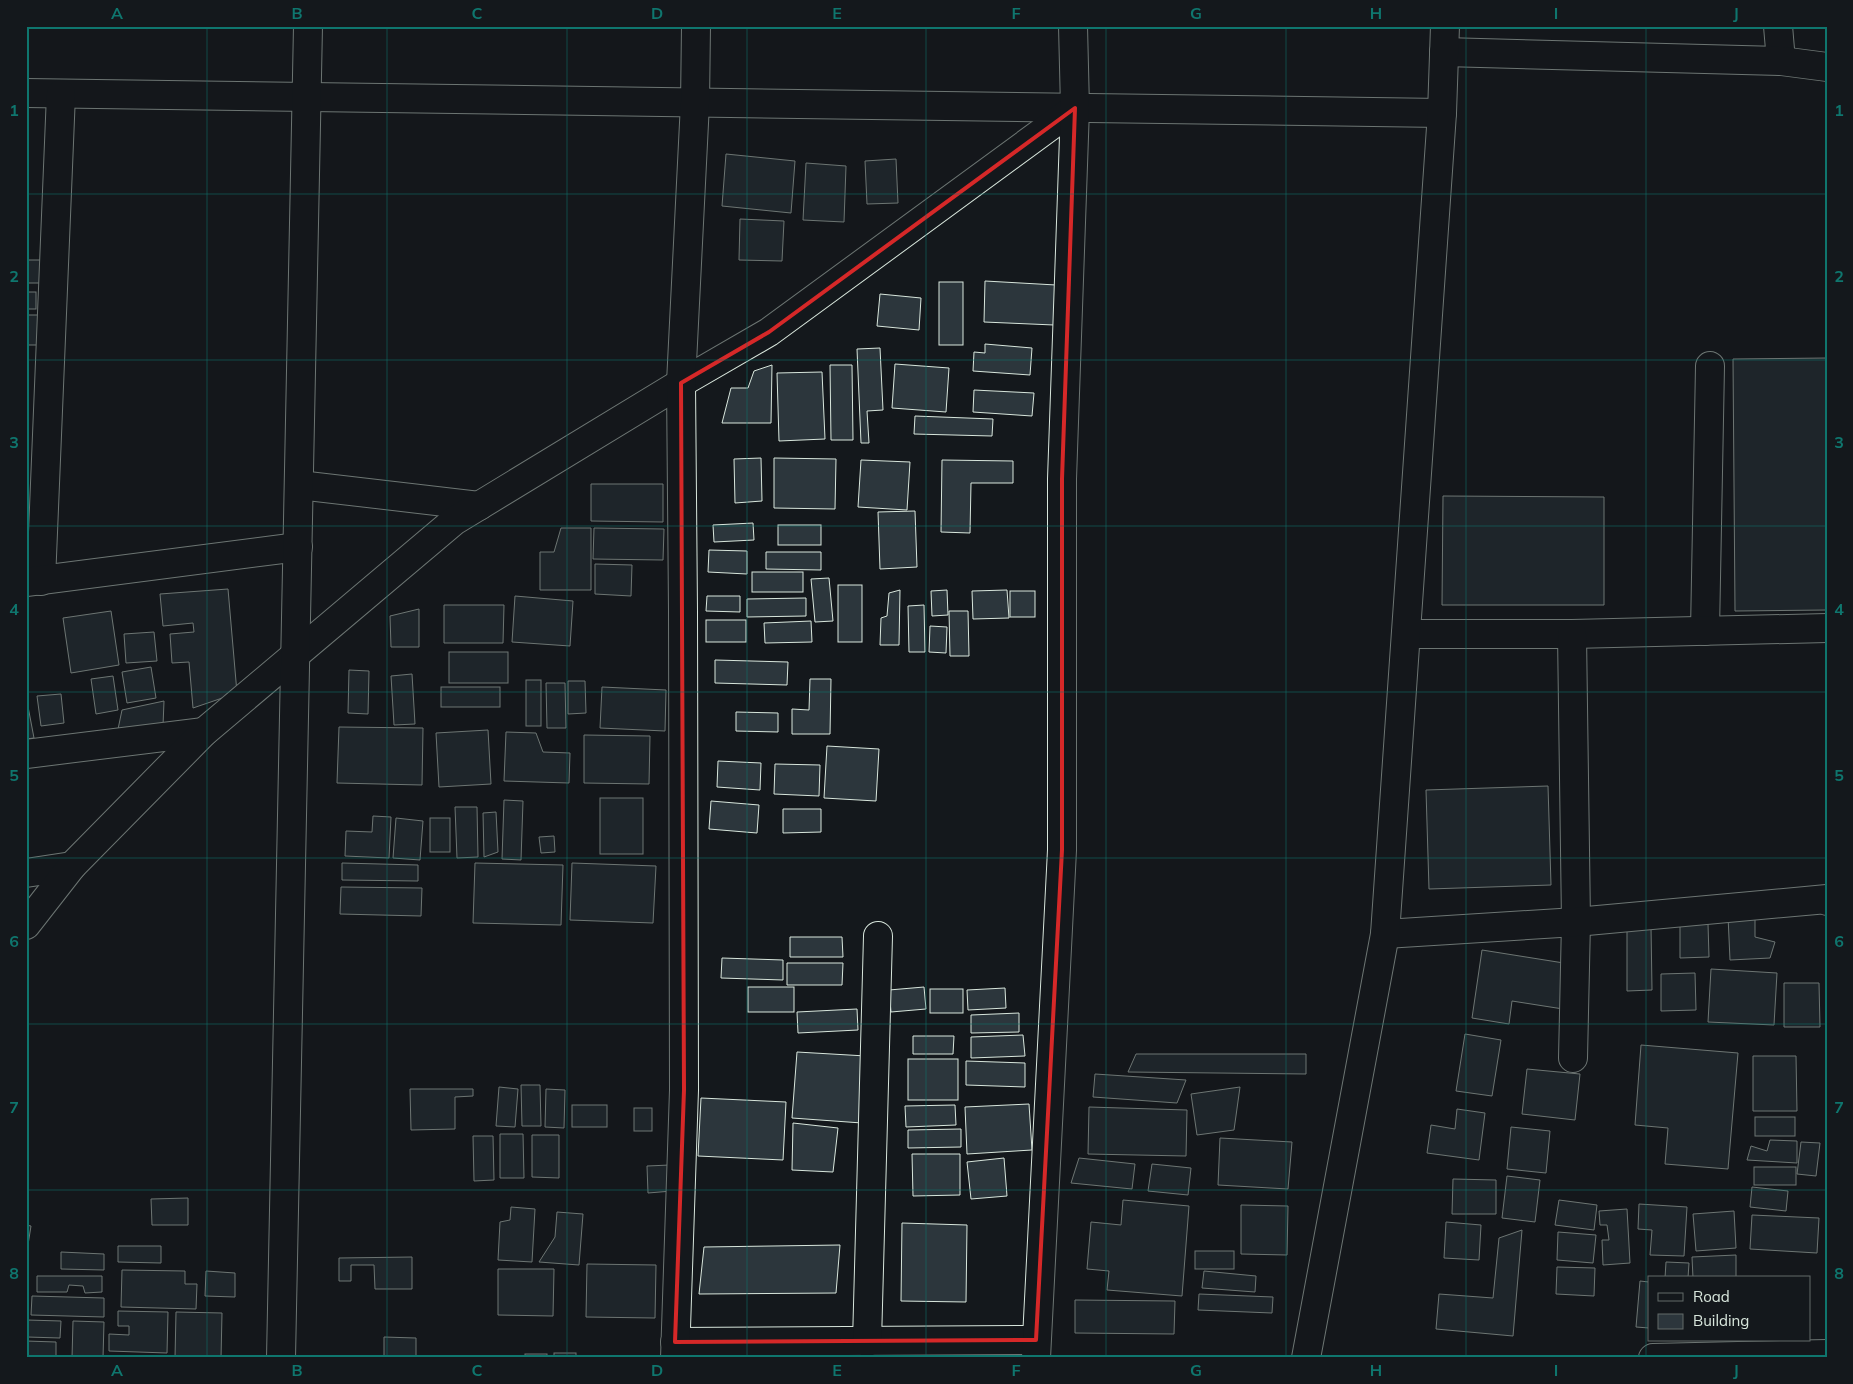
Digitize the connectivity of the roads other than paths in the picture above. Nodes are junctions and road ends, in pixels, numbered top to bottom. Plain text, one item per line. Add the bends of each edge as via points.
1 (308, 26) edge
2 (696, 26) edge
3 (1073, 26) edge
4 (1778, 26) edge
5 (1445, 39) edge
6 (1781, 61) junction
7 (1827, 67) edge
8 (26, 93) edge
9 (61, 94) junction
10 (306, 98) junction
11 (695, 103) junction
12 (1075, 108) junction
13 (1442, 113) junction
14 (1710, 366) dead end
15 (681, 383) junction
16 (299, 485) junction
17 (479, 506) junction
18 (298, 548) junction
19 (34, 581) edge
20 (1827, 628) edge
21 (1705, 631) junction
22 (1406, 634) junction
23 (1572, 634) junction
24 (295, 656) junction
25 (204, 732) junction
26 (26, 754) edge
27 (72, 866) junction
28 (26, 873) edge
29 (1827, 901) edge
30 (1576, 922) junction
31 (26, 925) edge
32 (1385, 934) junction
33 (878, 936) dead end
34 (1573, 1058) dead end
35 (867, 1342) junction
36 (1036, 1349) edge
37 (675, 1350) edge
38 (1827, 1354) edge
39 (281, 1358) edge
40 (1306, 1358) edge
41 (1653, 1358) edge

1 - 10 street
2 - 11 street
3 - 12 street
4 - 6 street
5 - 6 street
5 - 13 street
6 - 7 street
8 - 9 street
9 - 10 street
9 - 19 street
10 - 11 street
10 - 16 street
11 - 12 street
11 - 15 street
12 - 13 street
12 - 15 street via 769,332
12 - 36 street via 1062,478 1062,850
13 - 22 street
14 - 21 street
15 - 17 street
15 - 37 street via 684,1090
16 - 17 street
16 - 18 street
17 - 24 street via 454,521
18 - 19 street
18 - 24 street
20 - 21 street
21 - 23 street
22 - 23 street
22 - 32 street
23 - 30 street
24 - 25 street
24 - 39 street
25 - 26 street
25 - 27 street
27 - 28 street
27 - 31 street
29 - 30 street
30 - 32 street
30 - 34 street
32 - 40 street
33 - 35 street
35 - 36 street
35 - 37 street
38 - 41 street

